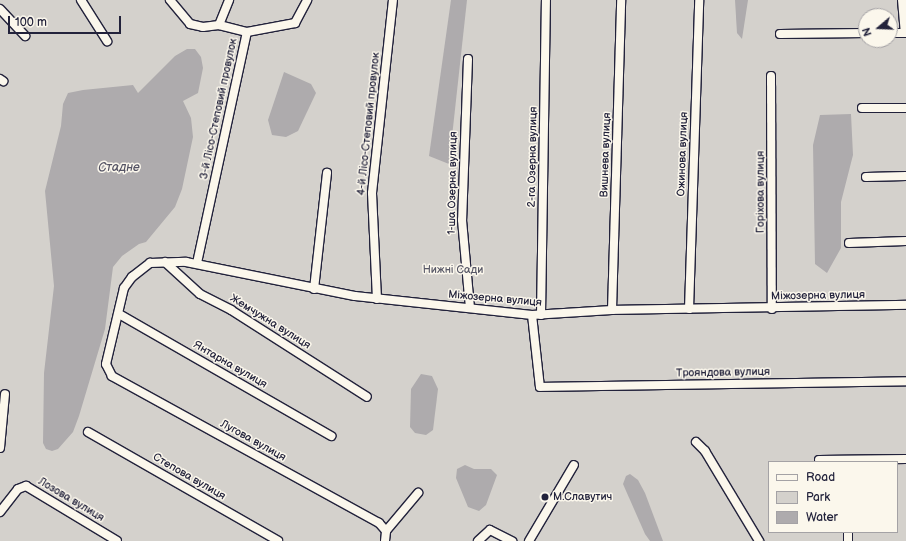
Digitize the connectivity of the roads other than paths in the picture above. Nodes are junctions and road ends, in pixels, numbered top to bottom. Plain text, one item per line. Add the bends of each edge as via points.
1 (82, 0) edge
2 (170, 0) edge
3 (229, 0) edge
4 (307, 0) edge
5 (393, 0) edge
6 (546, 0) edge
7 (621, 0) edge
8 (699, 0) edge
9 (902, 0) edge
10 (0, 9) edge
11 (219, 25) junction
12 (247, 32) junction
13 (858, 33) edge
14 (906, 33) edge
15 (780, 34) dead end
16 (25, 36) dead end
17 (107, 41) dead end
18 (468, 59) dead end
19 (771, 76) dead end
20 (862, 108) dead end
21 (906, 108) edge
22 (326, 173) dead end
23 (906, 176) edge
24 (866, 177) dead end
25 (906, 241) edge
26 (849, 243) dead end
27 (165, 262) junction
28 (197, 263) junction
29 (314, 289) junction
30 (377, 299) junction
31 (906, 306) edge
32 (470, 308) junction
33 (772, 308) junction
34 (689, 309) junction
35 (612, 310) junction
36 (119, 314) junction
37 (532, 315) junction
38 (542, 315) junction
39 (906, 381) edge
40 (5, 394) dead end
41 (367, 397) dead end
42 (88, 432) dead end
43 (331, 436) dead end
44 (696, 442) dead end
45 (0, 448) edge
46 (906, 459) edge
47 (819, 460) dead end
48 (849, 461) edge
49 (574, 465) dead end
50 (418, 493) dead end
51 (0, 512) edge
52 (386, 531) junction
53 (117, 541) edge
54 (278, 541) edge
55 (385, 541) edge
56 (478, 541) edge
57 (512, 541) edge
58 (529, 541) edge
59 (758, 541) edge

1 - 17 street
2 - 11 street via 190,24 204,27
3 - 11 street
4 - 12 street, 3-й Лісо-Степовий провулок via 294,23
5 - 30 street, 4-й Лісо-Степовий провулок via 372,193
6 - 38 street, 2-га Озерна вулиця
7 - 35 street, Вишнева вулиця
8 - 34 street, Ожинова вулиця
9 - 14 street
10 - 16 street
11 - 12 street
12 - 28 street, 3-й Лісо-Степовий провулок
13 - 15 street
18 - 32 street, 1-ша Озерна вулиця via 462,220
19 - 33 street, Горіхова вулиця
20 - 21 street
22 - 29 street
23 - 24 street
25 - 26 street
27 - 28 street, Міжозерна вулиця
27 - 36 street, Міжозерна вулиця via 150,263 137,271 124,288
27 - 41 street, Жемчужна вулиця via 200,294 231,310
28 - 29 street, Міжозерна вулиця
29 - 30 street, Міжозерна вулиця
30 - 32 street, Міжозерна вулиця
31 - 33 street, Міжозерна вулиця
32 - 37 street, Міжозерна вулиця
33 - 34 street, Міжозерна вулиця
34 - 35 street, Міжозерна вулиця
35 - 38 street, Міжозерна вулиця
36 - 43 street, Янтарна вулиця
36 - 52 street, Лугова вулиця via 106,364 108,372 379,522
37 - 38 street, Міжозерна вулиця
37 - 39 street, Трояндова вулиця via 540,387
40 - 45 street
42 - 54 street, Степова вулиця
44 - 59 street via 705,451
46 - 48 street
47 - 48 street
49 - 58 street
50 - 52 street
51 - 53 street, Лозова вулиця via 18,489 26,486
52 - 55 street
56 - 57 street via 485,531 490,530

